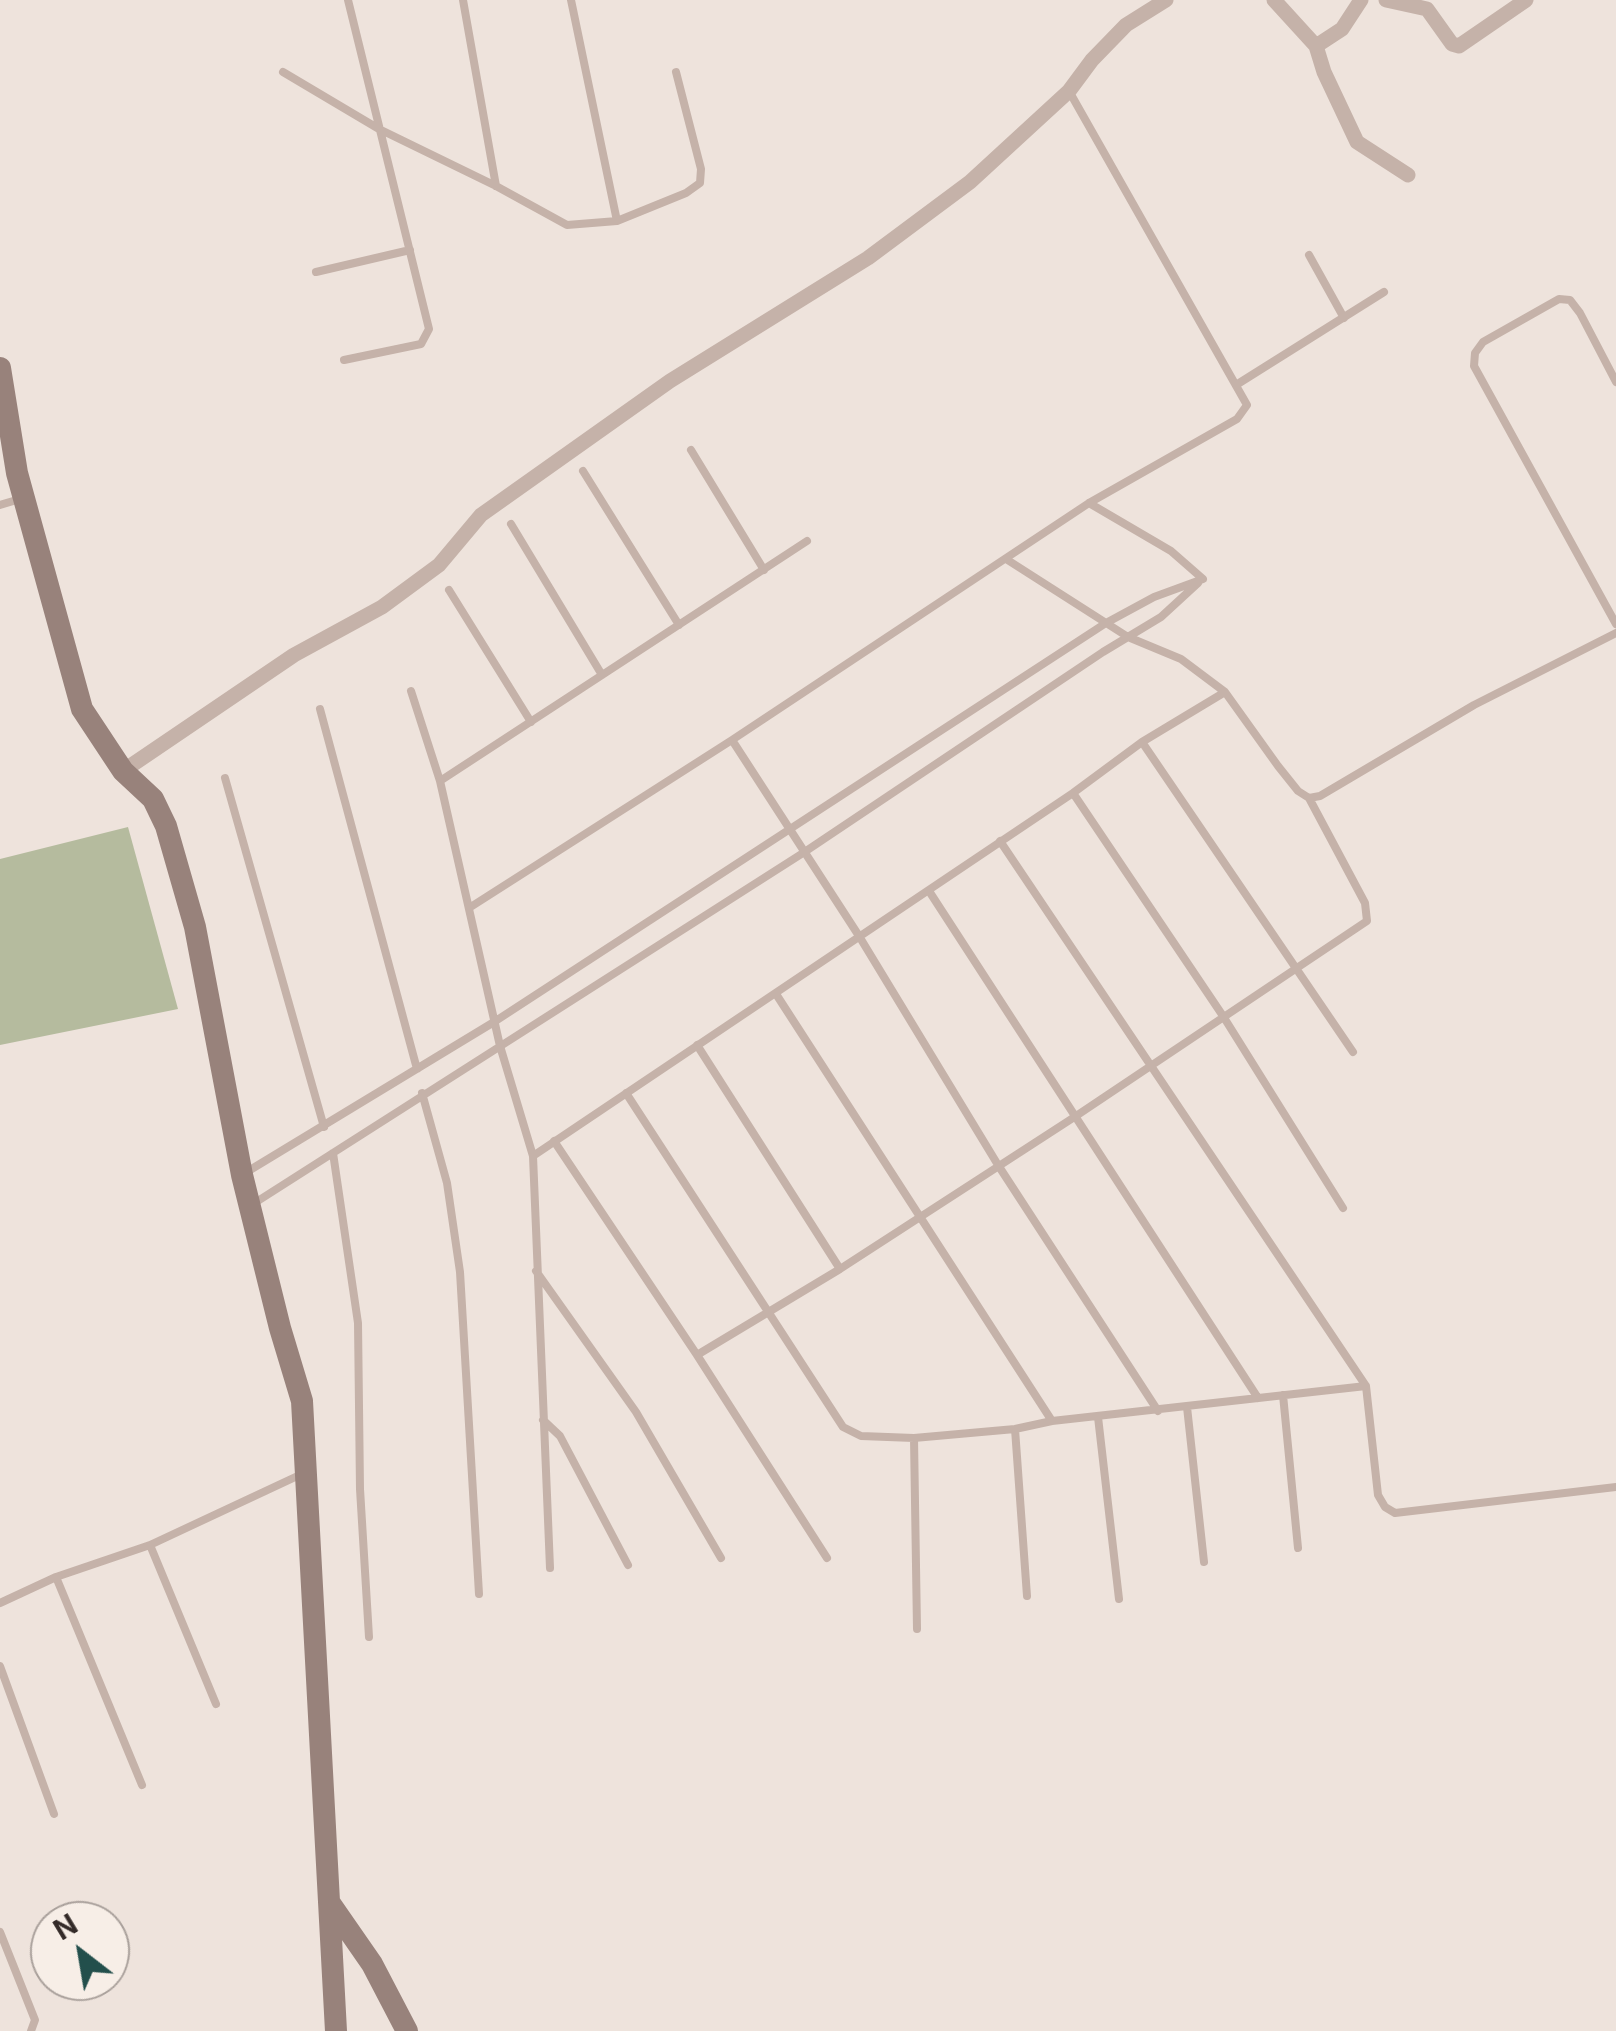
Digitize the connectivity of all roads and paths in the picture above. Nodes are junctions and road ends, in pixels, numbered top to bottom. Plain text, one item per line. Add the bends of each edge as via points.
1 (348, 0) edge
2 (463, 0) edge
3 (571, 0) edge
4 (1166, 0) edge
5 (1274, 0) edge
6 (1361, 0) edge
7 (1386, 0) edge
8 (1526, 0) edge
9 (1316, 46) junction
10 (283, 72) dead end
11 (676, 72) dead end
12 (1069, 91) junction
13 (379, 129) junction
14 (1408, 175) dead end
15 (496, 186) junction
16 (618, 221) junction
17 (410, 250) junction
18 (1308, 255) dead end
19 (316, 272) dead end
20 (1384, 292) dead end
21 (1344, 318) junction
22 (344, 360) dead end
23 (0, 368) edge
24 (1616, 382) edge
25 (1236, 385) junction
26 (691, 450) dead end
27 (583, 471) dead end
28 (24, 498) junction
29 (1088, 504) junction
30 (0, 505) edge
31 (511, 524) dead end
32 (807, 541) dead end
33 (1006, 558) junction
34 (764, 570) junction
35 (1203, 578) junction
36 (450, 590) dead end
37 (1106, 624) junction
38 (1616, 624) edge
39 (679, 625) junction
40 (1616, 633) edge
41 (1128, 638) junction
42 (602, 676) junction
43 (411, 690) dead end
44 (1225, 692) junction
45 (320, 708) dead end
46 (531, 722) junction
47 (732, 740) junction
48 (1142, 742) junction
49 (122, 771) junction
50 (225, 778) dead end
51 (440, 782) junction
52 (1074, 793) junction
53 (1309, 798) junction
54 (788, 832) junction
55 (1000, 841) junction
56 (802, 854) junction
57 (929, 891) junction
58 (469, 908) junction
59 (859, 936) junction
60 (1296, 969) junction
61 (776, 994) junction
62 (1223, 1016) junction
63 (494, 1022) junction
64 (697, 1045) junction
65 (500, 1046) junction
66 (1353, 1052) dead end
67 (1150, 1066) junction
68 (417, 1068) junction
69 (422, 1093) junction
70 (626, 1093) junction
71 (1076, 1116) junction
72 (324, 1126) junction
73 (554, 1142) junction
74 (333, 1153) junction
75 (533, 1156) junction
76 (998, 1165) junction
77 (242, 1176) junction
78 (249, 1206) junction
79 (1342, 1208) dead end
80 (921, 1216) junction
81 (840, 1269) junction
82 (536, 1271) junction
83 (768, 1314) junction
84 (697, 1354) junction
85 (1366, 1386) junction
86 (1283, 1395) junction
87 (1258, 1398) junction
88 (1187, 1406) junction
89 (1158, 1411) junction
90 (1098, 1417) junction
91 (543, 1420) junction
92 (1052, 1421) junction
93 (1014, 1429) junction
94 (914, 1438) junction
95 (305, 1473) junction
96 (1616, 1487) edge
97 (150, 1544) junction
98 (1298, 1548) dead end
99 (721, 1558) dead end
100 (828, 1558) dead end
101 (1204, 1562) dead end
102 (628, 1565) dead end
103 (550, 1568) dead end
104 (56, 1577) junction
105 (479, 1594) dead end
106 (1027, 1596) dead end
107 (1119, 1599) dead end
108 (0, 1602) edge
109 (917, 1629) dead end
110 (369, 1636) dead end
111 (0, 1666) edge
112 (216, 1704) dead end
113 (142, 1786) dead end
114 (54, 1814) dead end
115 (328, 1899) junction
116 (0, 1932) edge
117 (372, 1964) junction
118 (31, 2031) edge
119 (336, 2031) edge
120 (392, 2031) edge
121 (408, 2031) edge

1 - 13 lane
2 - 15 lane
3 - 16 lane
4 - 12 street via 1126,25
5 - 9 street
6 - 9 street via 1342,28
7 - 8 street via 1427,8 1459,46
9 - 14 street via 1356,142
10 - 13 lane
11 - 16 lane via 700,183
12 - 25 lane
12 - 49 street via 970,182 868,258 670,381 481,515 438,566 382,608 294,655
13 - 15 lane
13 - 17 lane
15 - 16 lane via 567,225
17 - 19 lane
17 - 22 lane via 429,329 422,344
18 - 21 lane
20 - 21 lane
21 - 25 lane
23 - 28 street
24 - 38 lane via 1570,300 1558,299 1474,353 1474,366
25 - 29 lane via 1247,404 1237,419
26 - 34 lane
27 - 39 lane
28 - 30 lane
28 - 49 street via 82,709
29 - 33 lane
29 - 35 lane via 1171,551
31 - 42 lane
32 - 34 lane
33 - 37 lane
33 - 47 lane
34 - 39 lane
35 - 37 lane
35 - 41 lane
36 - 46 lane
37 - 41 lane
37 - 54 lane
39 - 42 lane
40 - 53 lane
41 - 44 lane via 1181,659
41 - 56 lane
42 - 46 lane
43 - 51 lane
44 - 48 lane
44 - 53 lane
45 - 68 lane
46 - 51 lane
47 - 54 lane
47 - 58 lane
48 - 52 lane
48 - 60 lane
49 - 77 street via 153,799 166,826 196,926
50 - 72 lane
51 - 58 lane
52 - 55 lane
52 - 62 lane
53 - 60 lane via 1368,911 1367,920
54 - 56 lane
54 - 63 lane
55 - 57 lane
55 - 67 lane
56 - 59 lane
56 - 65 lane
57 - 59 lane
57 - 71 lane
58 - 63 lane
59 - 61 lane
59 - 76 lane
60 - 62 lane
60 - 66 lane
61 - 64 lane
61 - 80 lane
62 - 67 lane
62 - 79 lane
63 - 65 lane
63 - 68 lane
64 - 70 lane
64 - 81 lane
65 - 69 lane
65 - 75 lane
67 - 71 lane
67 - 85 lane
68 - 72 lane
69 - 74 lane
69 - 105 lane via 448,1184 460,1272
70 - 73 lane
70 - 83 lane
71 - 76 lane
71 - 87 lane
72 - 77 lane
73 - 75 lane
73 - 84 lane
74 - 78 lane
74 - 110 lane via 358,1323
75 - 82 lane
76 - 80 lane
76 - 89 lane
77 - 78 street
78 - 95 street via 302,1401
80 - 81 lane
80 - 92 lane
81 - 83 lane
82 - 91 lane
82 - 99 lane via 636,1412
83 - 84 lane
83 - 94 lane via 843,1427 860,1436
84 - 100 lane
85 - 86 lane
85 - 96 lane via 1378,1495 1395,1513
86 - 87 lane
86 - 98 lane
87 - 88 lane
88 - 89 lane
88 - 101 lane
89 - 90 lane
90 - 92 lane
90 - 107 lane
91 - 102 lane via 560,1436
91 - 103 lane
92 - 93 lane
93 - 94 lane
93 - 106 lane
94 - 109 lane
95 - 97 lane
95 - 115 street
97 - 104 lane
97 - 112 lane
104 - 108 lane
104 - 113 lane
111 - 114 lane
115 - 117 street
115 - 119 street
116 - 118 lane via 34,2020
117 - 120 street
117 - 121 street

